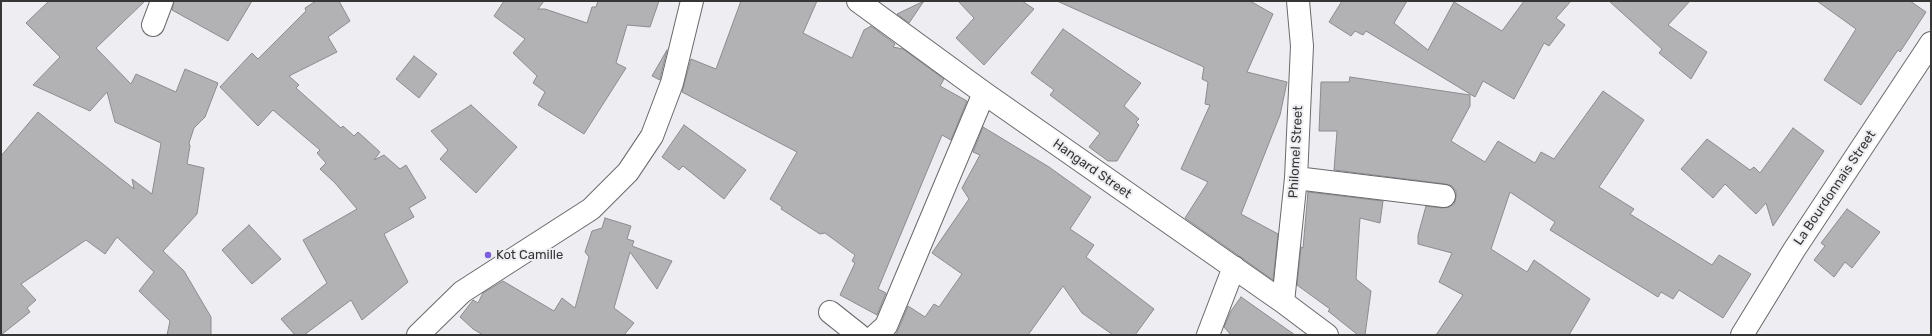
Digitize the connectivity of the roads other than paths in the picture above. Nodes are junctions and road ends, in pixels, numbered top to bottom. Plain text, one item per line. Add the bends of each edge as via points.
1 (162, 1) edge
2 (692, 1) edge
3 (858, 1) edge
4 (1298, 1) edge
5 (153, 25) dead end
6 (1931, 43) edge
7 (984, 93) junction
8 (1296, 178) junction
9 (1444, 196) dead end
10 (1234, 268) junction
11 (1283, 302) junction
12 (830, 312) dead end
13 (418, 335) edge
14 (859, 335) edge
15 (876, 335) edge
16 (1208, 335) edge
17 (1327, 335) edge
18 (1742, 335) edge

1 - 5 street
2 - 13 street via 672,83 652,136 628,172 591,210 462,292
3 - 7 street, Hangard Street
4 - 8 street, Philomel Street via 1302,46
6 - 18 street, La Bourdonnais Street via 1794,250
7 - 10 street, Hangard Street
7 - 15 street via 886,326
8 - 9 street
8 - 11 street, Philomel Street
10 - 11 street, Hangard Street
10 - 16 street
11 - 17 street, Hangard Street
12 - 14 street

